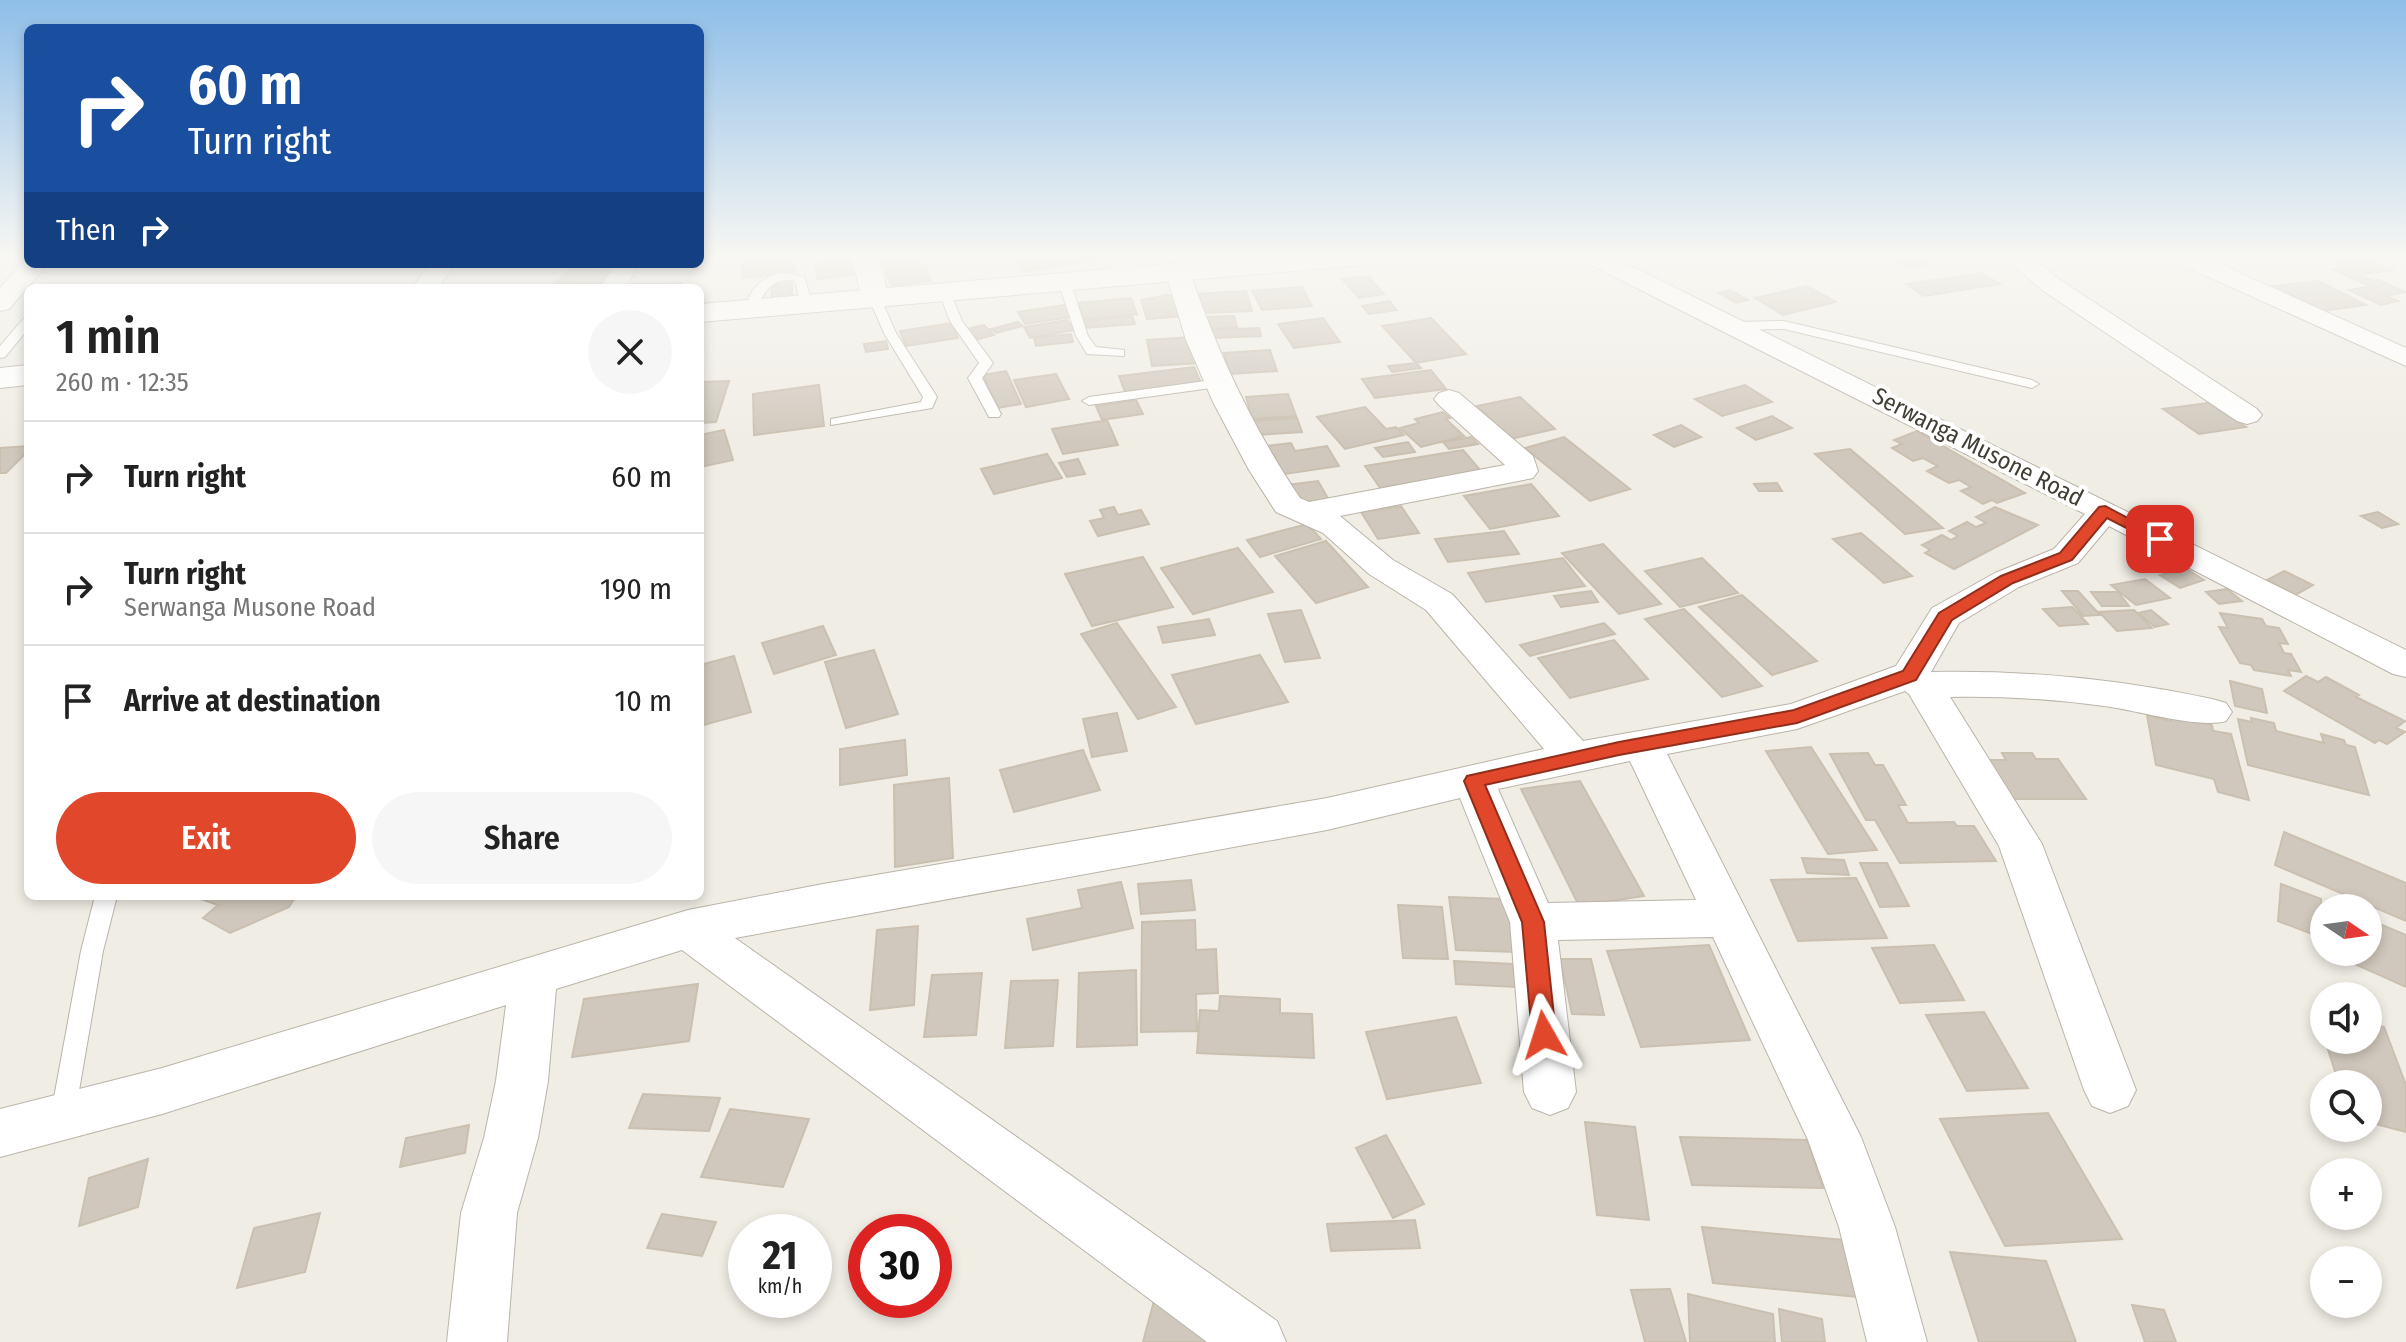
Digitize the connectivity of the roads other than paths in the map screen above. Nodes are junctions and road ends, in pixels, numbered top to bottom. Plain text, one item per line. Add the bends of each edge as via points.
1 (883, 318) edge
2 (955, 318) edge
3 (1076, 318) edge
4 (1193, 318) edge
5 (1717, 318) edge
6 (2100, 318) edge
7 (2317, 318) edge
8 (24, 326) edge
9 (1734, 326) junction
10 (1119, 353) dead end
11 (0, 354) edge
12 (2406, 358) edge
13 (24, 375) edge
14 (0, 378) edge
15 (1220, 383) junction
16 (2032, 384) dead end
17 (1449, 399) dead end
18 (1089, 401) dead end
19 (994, 414) dead end
20 (2247, 415) dead end
21 (836, 422) dead end
22 (2105, 511) junction
23 (1306, 513) junction
24 (2406, 665) edge
25 (1916, 680) junction
26 (2212, 712) dead end
27 (1642, 744) junction
28 (1574, 757) junction
29 (1474, 781) junction
30 (105, 900) edge
31 (1726, 918) junction
32 (1533, 922) junction
33 (688, 929) junction
34 (533, 978) junction
35 (2110, 1090) dead end
36 (1550, 1092) dead end
37 (63, 1117) junction
38 (0, 1133) edge
39 (477, 1342) edge
40 (1256, 1342) edge
41 (1897, 1342) edge

1 - 21 lane via 930,397 927,405
2 - 19 lane via 986,363 975,378
3 - 10 lane via 1092,351
4 - 15 street
5 - 9 street, Serwanga Musone Road
6 - 20 street
7 - 12 street
8 - 11 lane
9 - 16 lane via 1784,325
9 - 22 street, Serwanga Musone Road
13 - 14 street
15 - 18 lane
15 - 23 street via 1288,505
17 - 23 street via 1522,463 1522,471
22 - 24 street, Serwanga Musone Road
22 - 25 street via 2066,556 2007,580 1945,616
23 - 28 street via 1335,526 1381,567 1439,602
25 - 26 street via 2064,687
25 - 27 street via 1797,716
25 - 35 street via 2020,844
27 - 28 street
27 - 31 street
28 - 29 street
29 - 32 street
29 - 33 street via 1327,814
30 - 37 lane
31 - 32 street
31 - 41 street via 1834,1137 1867,1227
32 - 36 street
33 - 34 street
33 - 40 street
34 - 37 street
34 - 39 street via 522,1081 489,1213
37 - 38 street

